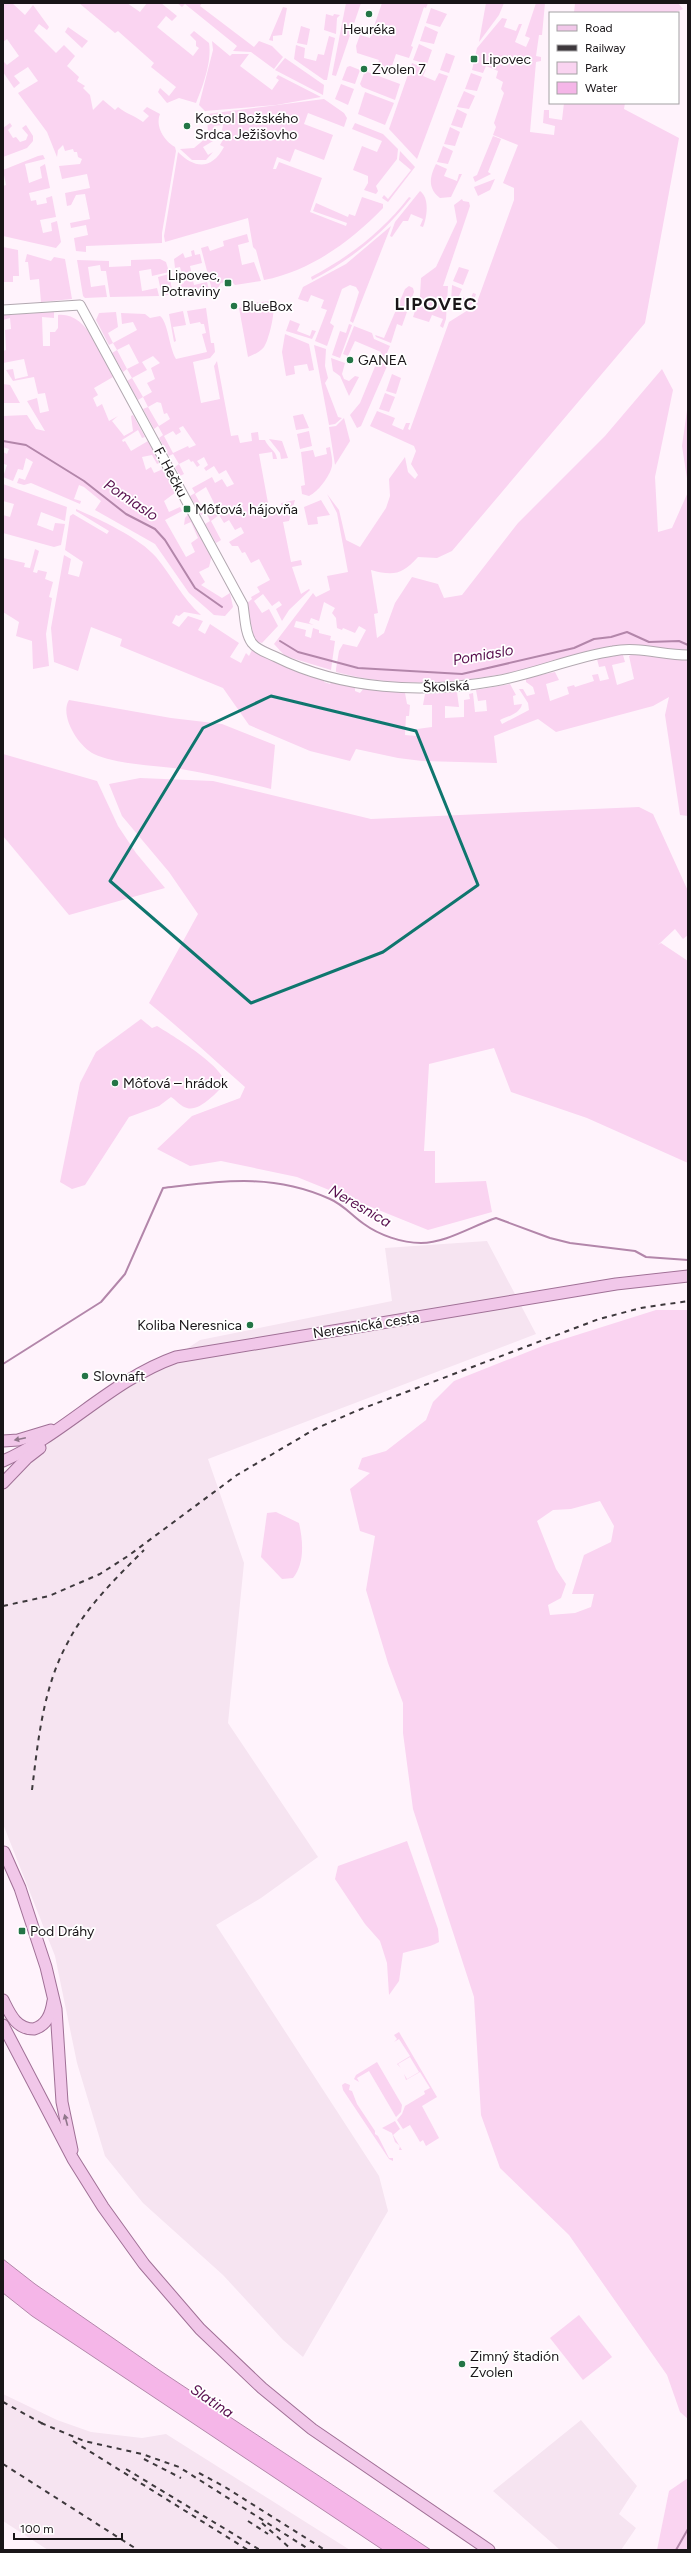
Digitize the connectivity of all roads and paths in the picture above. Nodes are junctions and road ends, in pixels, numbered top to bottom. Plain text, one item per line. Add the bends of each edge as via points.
1 (3, 310) edge
2 (252, 643) joint
3 (688, 655) edge
4 (688, 1276) edge
5 (62, 1425) junction
6 (3, 1441) edge
7 (3, 1461) edge
8 (3, 1483) edge
9 (4, 1853) edge
10 (53, 1999) junction
11 (3, 2000) edge
12 (3, 2003) edge
13 (3, 2025) edge
14 (19, 2053) junction
15 (73, 2159) junction
16 (489, 2550) edge

1 - 2 street, F. Hečku via 80,305 243,605
2 - 3 street, Školská via 257,648 289,663 336,678 369,684 429,688 495,681 604,652 644,650
4 - 5 main road, Neresnická cesta via 616,1284 192,1353 162,1362 123,1383
5 -> 6 main road via 18,1440
5 - 7 main road via 42,1441
5 - 8 main road via 48,1442 26,1458
9 - 10 main road via 20,1888 46,1967
10 - 11 main road via 48,2018 34,2029 24,2028 15,2021
15 -> 10 main road via 62,2102 58,2024
12 - 14 main road
13 - 14 main road
14 - 15 main road
15 - 16 main road via 103,2207 144,2264 200,2329 242,2370 312,2429

